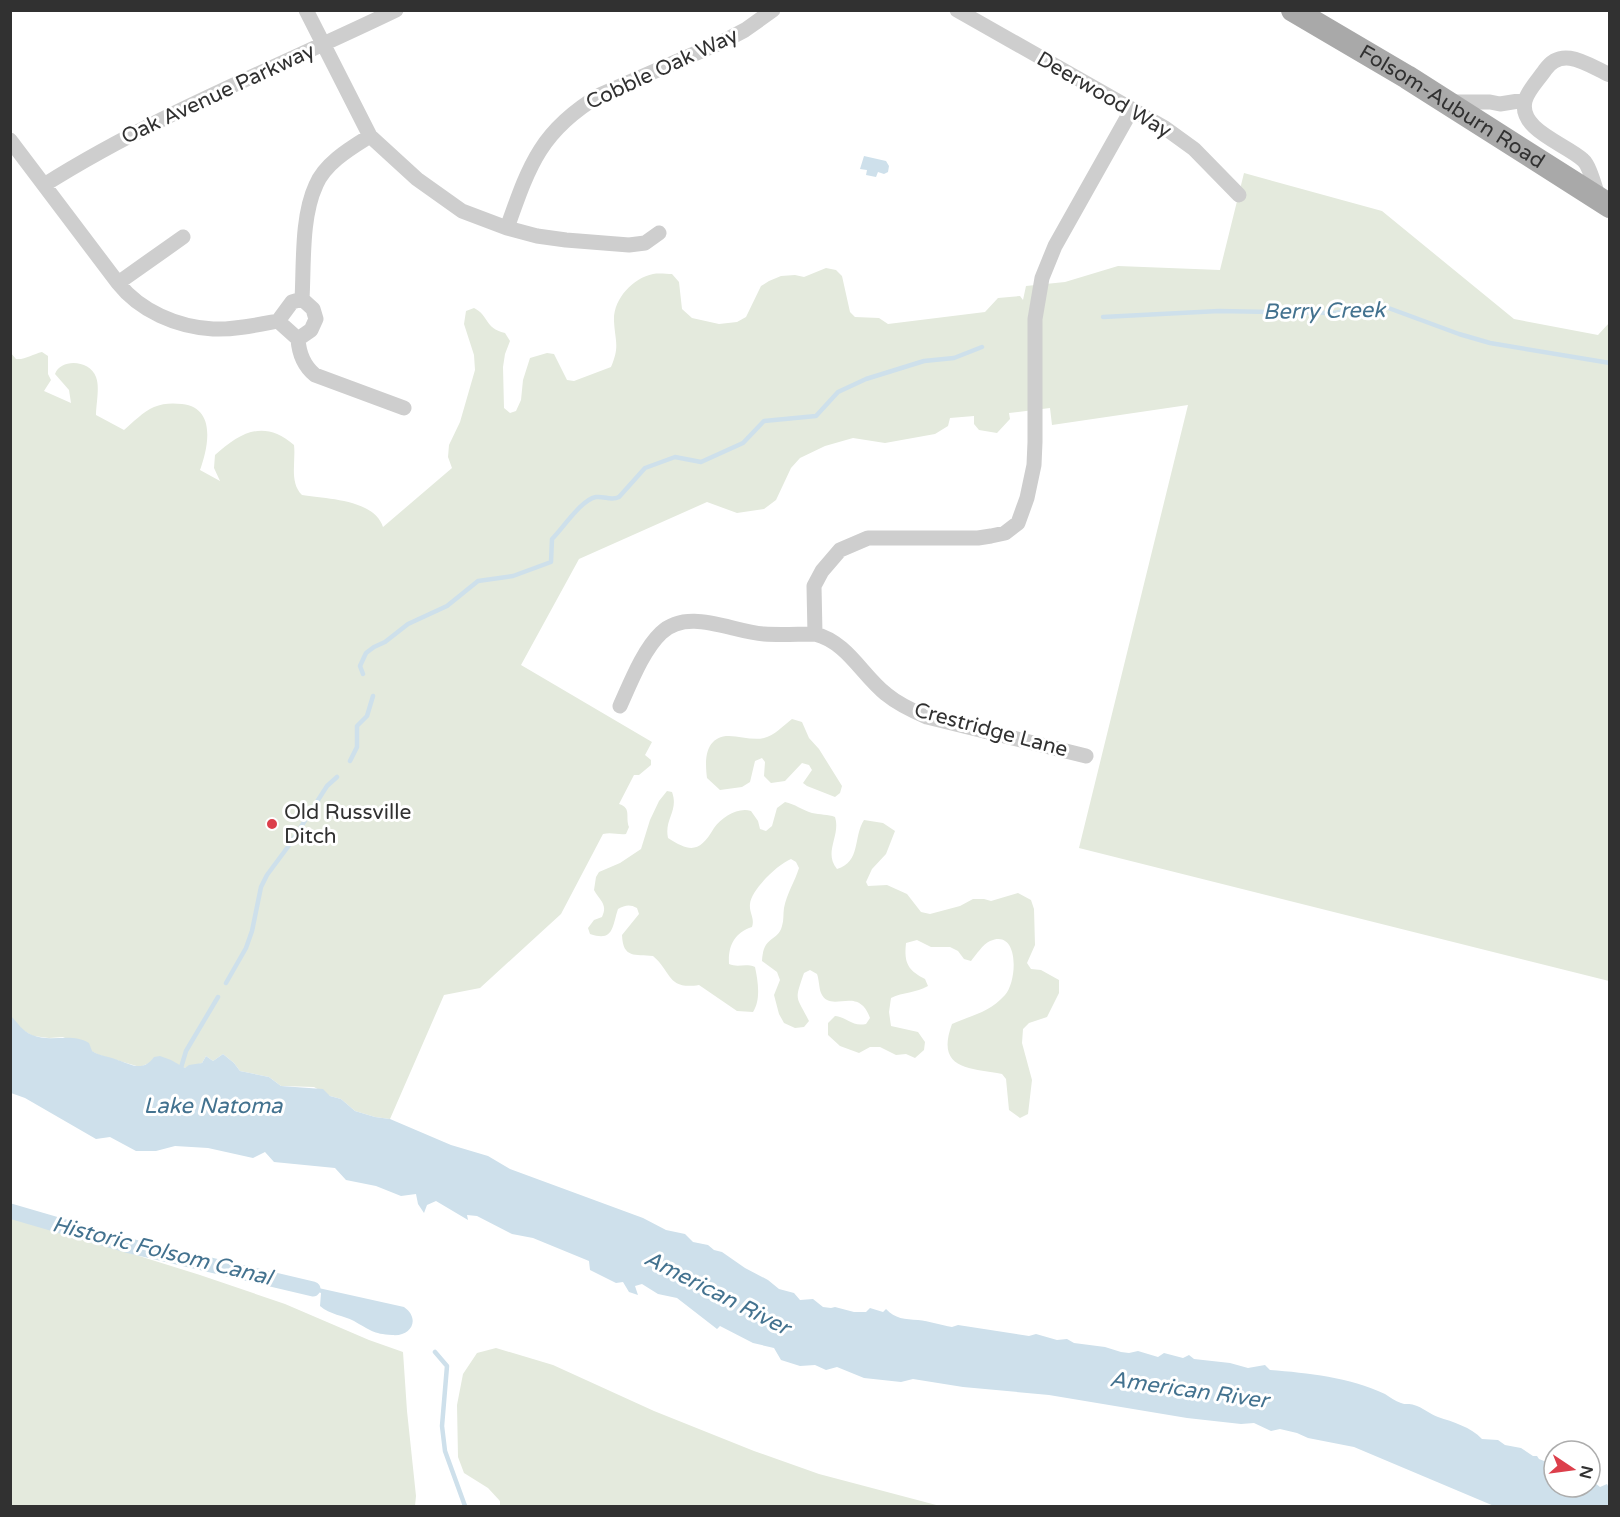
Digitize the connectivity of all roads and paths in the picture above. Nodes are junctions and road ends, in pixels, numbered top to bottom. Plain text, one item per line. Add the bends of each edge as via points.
1 (306, 10) edge
2 (396, 10) edge
3 (773, 10) edge
4 (957, 10) edge
5 (1293, 10) edge
6 (325, 44) junction
7 (1610, 75) edge
8 (1525, 100) junction
9 (1447, 102) junction
10 (1132, 109) junction
11 (370, 136) junction
12 (10, 140) edge
13 (44, 185) junction
14 (1239, 195) dead end
15 (1605, 203) edge
16 (507, 228) junction
17 (660, 233) dead end
18 (183, 237) dead end
19 (118, 283) junction
20 (302, 299) junction
21 (278, 321) junction
22 (298, 339) junction
23 (404, 408) dead end
24 (815, 634) junction
25 (620, 706) dead end
26 (1086, 756) dead end

1 - 6 street
2 - 6 street, Oak Avenue Parkway
3 - 16 street, Cobble Oak Way via 724,41 580,107 535,156
4 - 10 street, Deerwood Way
5 - 9 main road, Folsom-Auburn Road
6 - 11 street
6 - 13 street, Oak Avenue Parkway via 140,128
7 - 8 street via 1571,58 1556,59
8 - 9 street via 1500,104
8 - 15 street via 1524,113 1536,129 1585,161
9 - 15 main road, Folsom-Auburn Road
10 - 14 street, Deerwood Way via 1194,149
10 - 24 street via 1055,246 1040,285 1035,326 1034,465 1018,523 1005,533 991,536 868,538 840,550 814,586
11 - 16 street via 438,195 462,210
11 - 20 street via 346,152 316,184 306,224
12 - 13 street
13 - 19 street
16 - 17 street via 537,236 629,245 645,243
18 - 19 street
19 - 21 street via 153,312 195,327 214,329
20 - 21 street via 292,302
20 - 22 street via 313,309 316,319 311,330
21 - 22 street
22 - 23 street via 302,359 315,375
24 - 25 street, Crestridge Lane via 763,634 693,621 671,627 654,641
24 - 26 street, Crestridge Lane via 839,646 886,694 927,717

